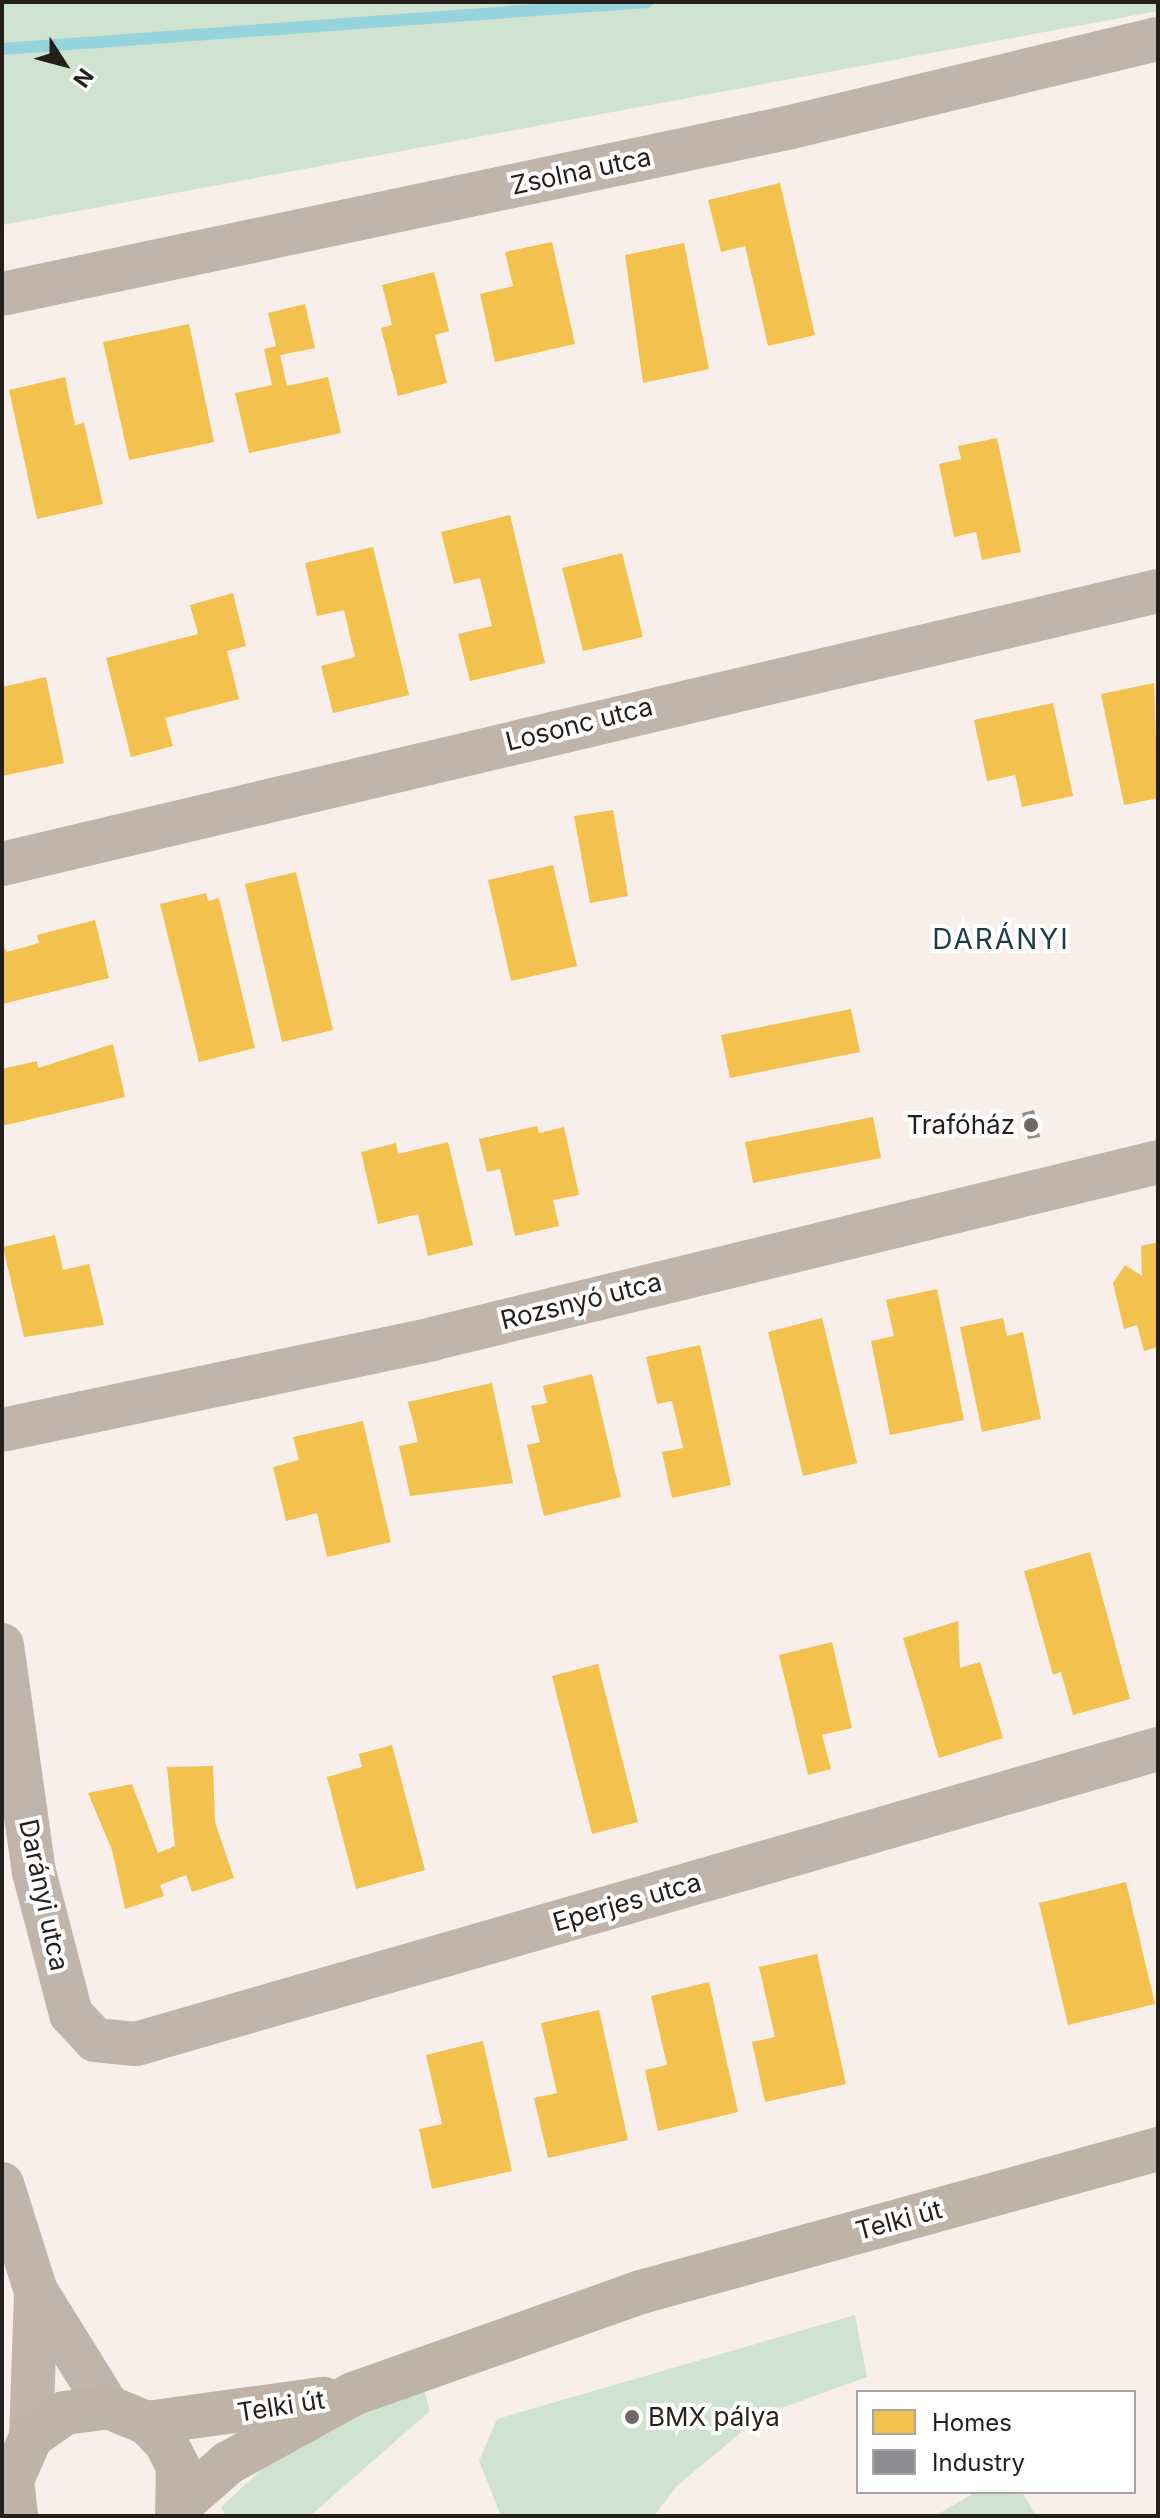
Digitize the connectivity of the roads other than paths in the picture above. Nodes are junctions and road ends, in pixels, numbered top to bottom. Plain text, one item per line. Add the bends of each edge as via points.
1 (1158, 39) edge
2 (2, 294) edge
3 (1158, 591) edge
4 (2, 864) edge
5 (1158, 1162) edge
6 (2, 1430) edge
7 (2, 1645) edge
8 (1158, 1749) edge
9 (95, 2040) joint
10 (1158, 2149) edge
11 (2, 2184) edge
12 (8, 2239) edge
13 (19, 2300) edge
14 (353, 2394) junction
15 (127, 2415) junction
16 (31, 2437) junction
17 (10, 2511) edge
18 (179, 2511) edge

1 - 2 street, Zsolna utca via 791,127
3 - 4 street, Losonc utca
5 - 6 street, Rozsnyó utca via 432,1339
7 - 9 street, Darányi utca via 34,1872 71,2014
8 - 9 street, Eperjes utca via 136,2044
10 - 14 main road, Telki út via 641,2292
11 - 12 street
12 - 13 street
13 - 15 street
13 - 16 street
14 - 15 main road, Telki út
14 - 18 main road, Telki út via 228,2463
15 - 16 main road, Telki út via 65,2413
15 - 18 main road via 178,2467
16 - 17 main road via 12,2480

